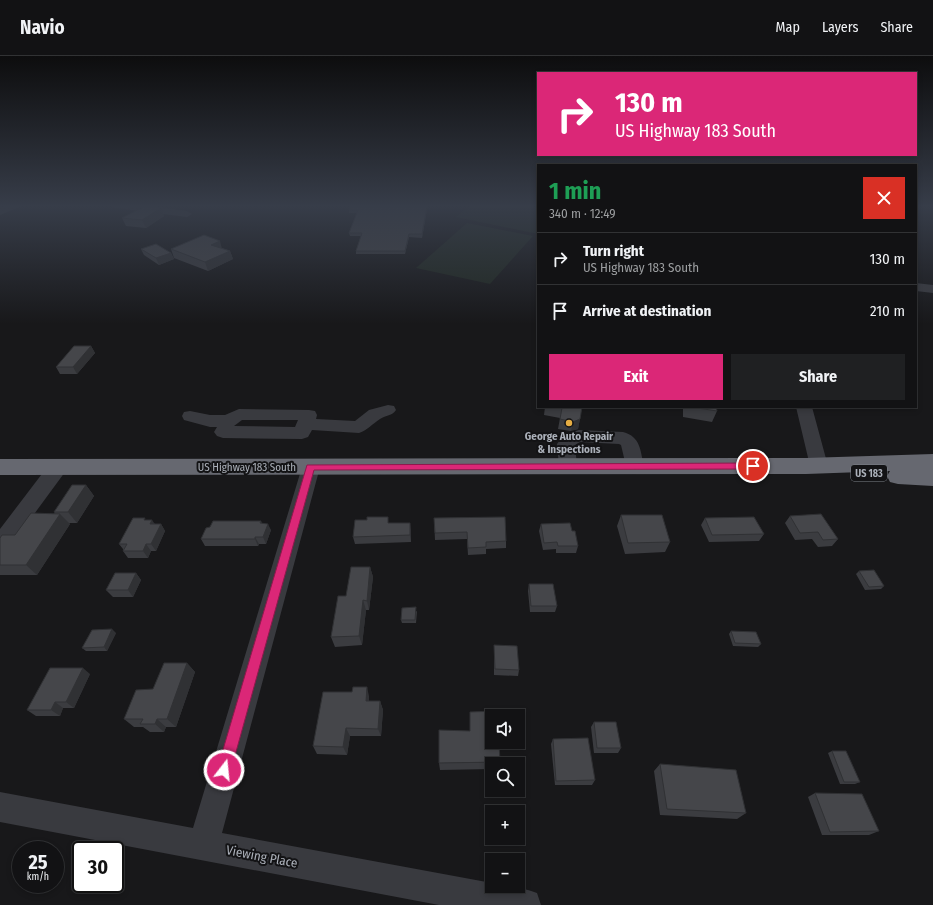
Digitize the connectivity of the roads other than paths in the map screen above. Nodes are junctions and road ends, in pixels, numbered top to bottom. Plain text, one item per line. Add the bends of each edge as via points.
1 (917, 287) edge
2 (933, 289) edge
3 (804, 408) edge
4 (388, 410) dead end
5 (190, 416) dead end
6 (933, 462) edge
7 (568, 466) junction
8 (635, 466) junction
9 (812, 466) junction
10 (0, 467) edge
11 (58, 467) junction
12 (310, 467) junction
13 (933, 478) edge
14 (0, 545) edge
15 (0, 807) edge
16 (203, 845) junction
17 (524, 905) edge

1 - 2 street
3 - 9 street
4 - 5 street via 375,414 359,427 305,424 302,433 223,432 228,421 210,421
6 - 9 highway, US Highway 183 South / US 183
7 - 8 highway, US Highway 183 South / US 183
7 - 8 street via 566,444 570,439 579,436 623,438 629,442
7 - 12 highway, US Highway 183 South / US 183
8 - 9 highway, US Highway 183 South / US 183
9 - 13 highway, US Highway 183 South / US 183
10 - 11 highway, US Highway 183 South / US 183
11 - 12 highway, US Highway 183 South / US 183
11 - 14 street
12 - 16 street
15 - 16 street, Viewing Place
16 - 17 street, Viewing Place

